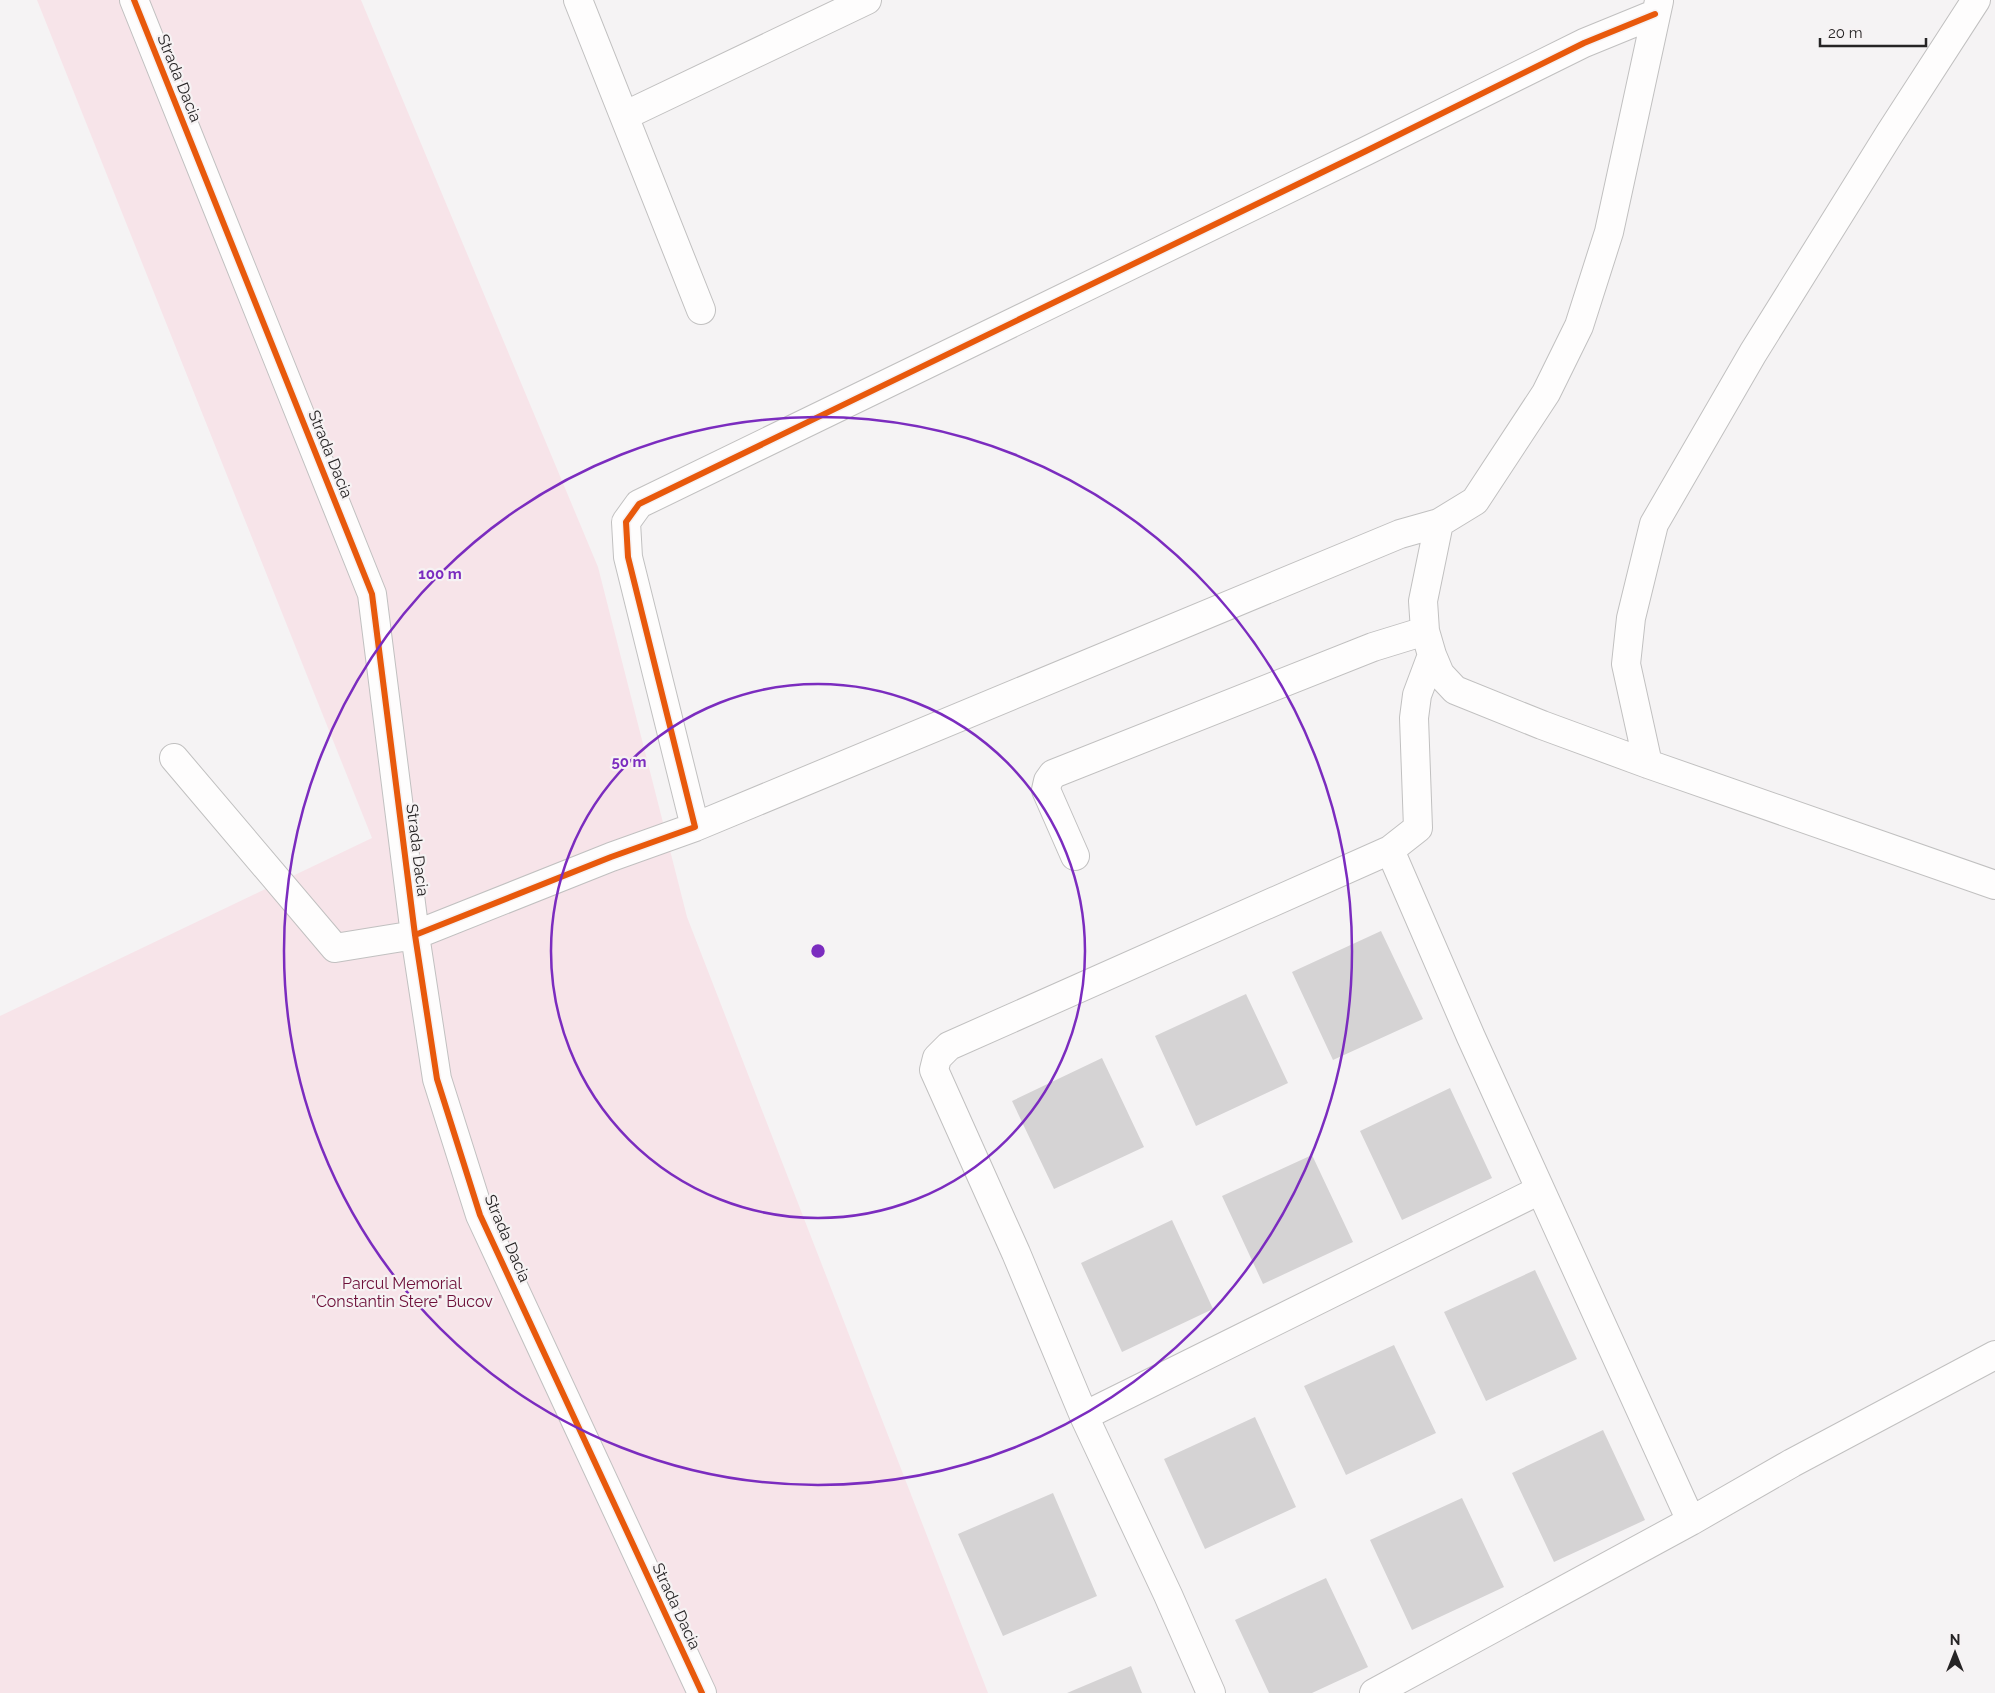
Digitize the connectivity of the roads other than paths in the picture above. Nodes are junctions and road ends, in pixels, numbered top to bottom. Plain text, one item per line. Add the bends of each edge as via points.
1 (134, 0) edge
2 (578, 0) edge
3 (867, 0) edge
4 (1976, 0) edge
5 (1657, 7) edge
6 (624, 116) junction
7 (701, 310) dead end
8 (1439, 523) junction
9 (1428, 643) junction
10 (174, 758) dead end
11 (1648, 764) junction
12 (695, 827) junction
13 (1390, 850) junction
14 (1075, 856) dead end
15 (1995, 885) edge
16 (415, 935) junction
17 (1540, 1190) junction
18 (1995, 1355) edge
19 (1084, 1416) junction
20 (1691, 1521) junction
21 (702, 1693) edge
22 (1211, 1693) edge
23 (1374, 1693) edge

1 - 16 street, Strada Dacia via 372,594
2 - 6 street
3 - 6 street
4 - 11 street via 1753,354 1654,524 1631,618 1626,664
5 - 8 street via 1609,232 1579,326 1546,393 1475,501
5 - 12 street via 639,504 626,522 628,557
6 - 7 street
8 - 9 street via 1424,601
8 - 12 street via 1400,534
9 - 11 street via 1440,674 1456,690
9 - 13 street via 1414,718 1418,828
9 - 14 street via 1373,647 1053,774 1046,790
10 - 16 street via 335,948
11 - 15 street
12 - 16 street
13 - 17 street
13 - 19 street via 949,1046 937,1058 934,1070 1016,1252
16 - 21 street, Strada Dacia via 437,1079 480,1214
17 - 19 street
17 - 20 street
18 - 20 street
19 - 22 street
20 - 23 street

